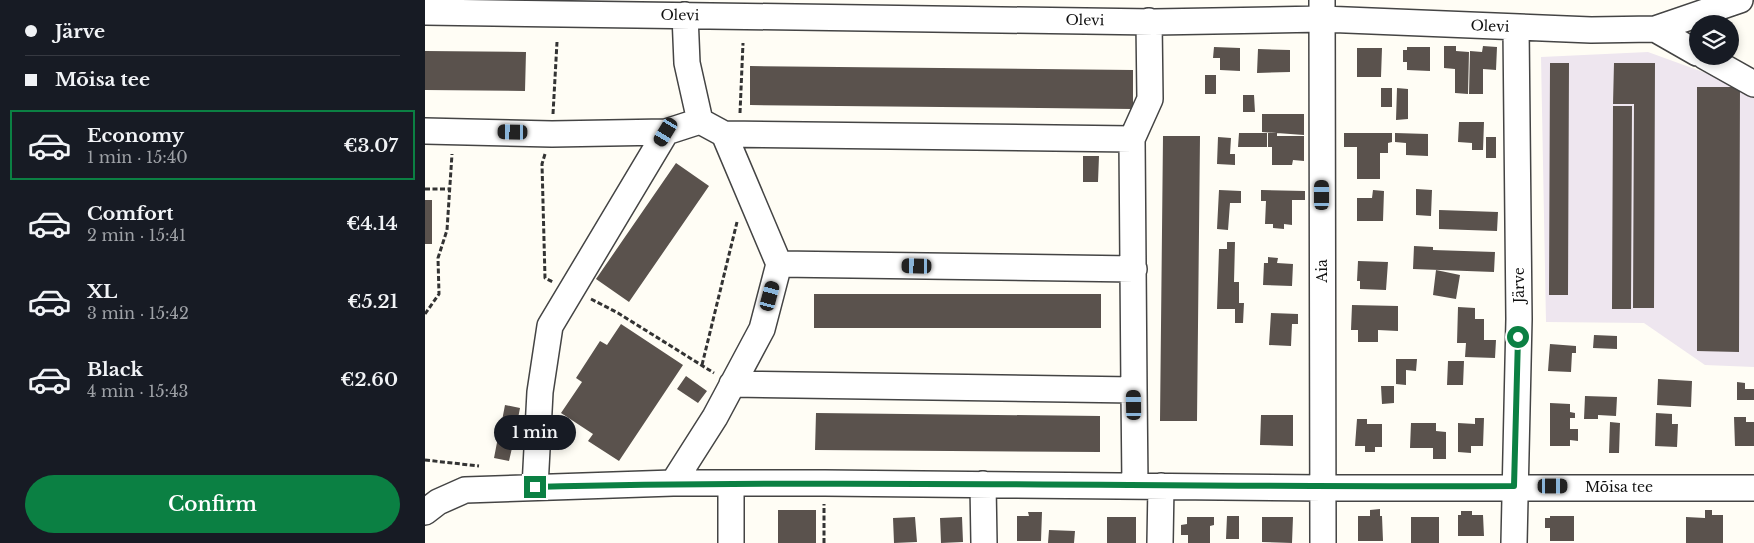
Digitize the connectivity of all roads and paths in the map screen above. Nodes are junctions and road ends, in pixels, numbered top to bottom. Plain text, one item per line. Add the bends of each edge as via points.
1 (1740, 0) edge
2 (519, 6) edge
3 (770, 8) edge
4 (1322, 9) edge
5 (425, 12) edge
6 (1152, 14) edge
7 (685, 15) junction
8 (1517, 27) junction
9 (1655, 29) junction
10 (743, 43) dead end
11 (1689, 48) edge
12 (1720, 65) edge
13 (1754, 84) edge
14 (700, 121) junction
15 (425, 131) edge
16 (454, 131) junction
17 (666, 132) junction
18 (732, 134) junction
19 (1132, 139) junction
20 (746, 186) junction
21 (425, 189) edge
22 (450, 189) junction
23 (779, 264) junction
24 (1134, 269) junction
25 (425, 314) edge
26 (702, 365) dead end
27 (732, 384) junction
28 (1134, 390) junction
29 (425, 456) edge
30 (429, 461) dead end
31 (673, 483) junction
32 (825, 483) junction
33 (731, 484) junction
34 (983, 484) junction
35 (1135, 486) junction
36 (1161, 486) junction
37 (1514, 486) junction
38 (535, 487) junction
39 (1323, 488) junction
40 (1754, 488) edge
41 (425, 512) edge
42 (731, 543) edge
43 (824, 543) edge
44 (983, 543) edge
45 (1160, 543) edge
46 (1323, 543) edge
47 (1514, 543) edge

1 - 9 street, Olevi
2 - 5 street, Olevi
2 - 7 street, Olevi
3 - 6 street, Olevi
3 - 7 street, Olevi
4 - 6 street, Olevi
4 - 8 street, Olevi
4 - 39 street, Aia
6 - 19 street via 1150,99
7 - 14 street via 687,63
8 - 9 street, Olevi
8 - 37 street, Järve via 1519,319
9 - 11 street
10 - 18 path
12 - 13 street
14 - 17 street
14 - 18 street
15 - 16 street
16 - 17 street via 552,134
16 - 22 path
17 - 38 street via 550,326 540,392
18 - 19 street
18 - 20 street
19 - 24 street
20 - 23 street
20 - 26 path
21 - 22 path
22 - 25 path via 447,230 438,258 439,294
23 - 24 street
23 - 27 street via 762,329
24 - 28 street
27 - 28 street
27 - 31 street
28 - 35 street
29 - 30 path
31 - 33 street, Mõisa tee
31 - 38 street, Mõisa tee
32 - 33 street, Mõisa tee
32 - 34 street, Mõisa tee
32 - 43 path
33 - 42 street
34 - 35 street, Mõisa tee
34 - 44 street
35 - 36 street, Mõisa tee
36 - 39 street, Mõisa tee
36 - 45 street
37 - 39 street, Mõisa tee
37 - 40 street, Mõisa tee
37 - 47 street, Järve
38 - 41 street, Mõisa tee via 465,490
39 - 46 street, Aia

